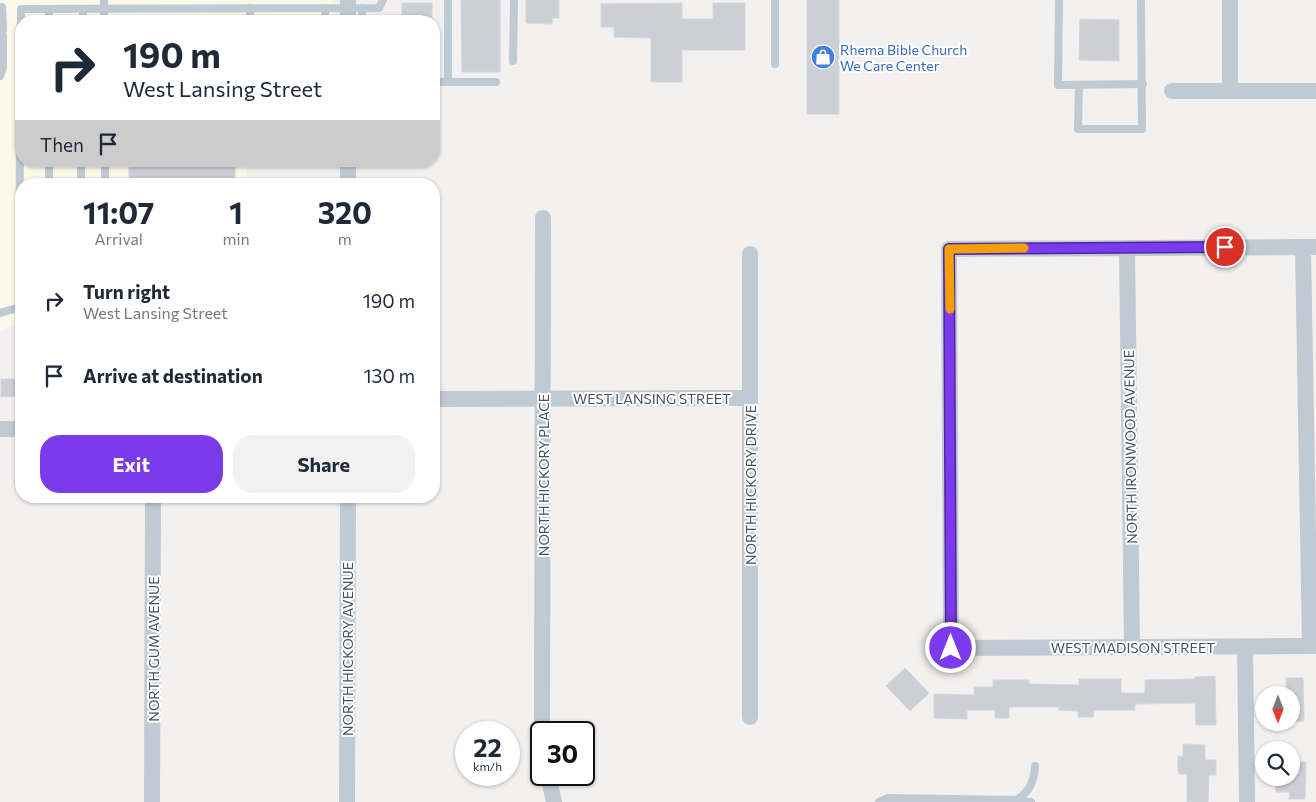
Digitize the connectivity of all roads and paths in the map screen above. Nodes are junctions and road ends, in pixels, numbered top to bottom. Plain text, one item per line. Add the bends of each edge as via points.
1 (104, 0) edge
2 (383, 0) edge
3 (448, 0) edge
4 (514, 0) edge
5 (775, 0) edge
6 (1059, 0) edge
7 (1141, 0) edge
8 (1230, 0) edge
9 (220, 4) edge
10 (307, 4) edge
11 (1, 7) edge
12 (250, 8) junction
13 (325, 8) junction
14 (48, 9) junction
15 (83, 9) junction
16 (104, 9) junction
17 (352, 9) edge
18 (21, 15) edge
19 (48, 15) edge
20 (83, 15) edge
21 (104, 15) edge
22 (250, 15) edge
23 (325, 15) edge
24 (513, 61) dead end
25 (775, 64) dead end
26 (0, 76) edge
27 (448, 81) junction
28 (440, 82) edge
29 (496, 82) dead end
30 (1079, 84) junction
31 (1143, 84) junction
32 (1172, 91) dead end
33 (1230, 91) junction
34 (1316, 91) edge
35 (543, 218) dead end
36 (1310, 247) edge
37 (1127, 248) junction
38 (750, 254) dead end
39 (15, 308) edge
40 (0, 312) edge
41 (750, 398) junction
42 (440, 399) edge
43 (543, 399) junction
44 (0, 429) edge
45 (15, 429) edge
46 (153, 503) edge
47 (348, 503) edge
48 (1313, 646) edge
49 (1132, 647) junction
50 (1246, 647) junction
51 (750, 717) dead end
52 (542, 721) edge
53 (1035, 766) dead end
54 (550, 786) edge
55 (1016, 800) junction
56 (152, 802) edge
57 (347, 802) edge
58 (554, 802) edge
59 (879, 802) edge
60 (1031, 802) edge
61 (1247, 802) edge

1 - 16 lane
2 - 17 lane via 379,8
3 - 27 lane
4 - 24 lane
5 - 25 lane
6 - 30 lane via 1058,85
7 - 31 lane
8 - 33 street
9 - 12 lane
9 - 16 lane
10 - 12 lane
10 - 13 lane
11 - 26 lane via 3,68
12 - 22 lane
13 - 17 lane
13 - 23 lane
14 - 15 lane
14 - 18 lane via 21,9
14 - 19 lane
15 - 16 lane
15 - 20 lane
16 - 21 lane
27 - 28 lane
27 - 29 lane
30 - 31 lane
30 - 31 lane via 1078,129 1142,129
32 - 33 street
33 - 34 street
35 - 43 street, NORTH HICKORY PLACE
36 - 37 street
36 - 48 street
37 - 49 street, NORTH IRONWOOD AVENUE
37 - 49 street, WEST MADISON STREET via 949,249 951,648
38 - 41 street, NORTH HICKORY DRIVE
39 - 40 lane
41 - 43 street, WEST LANSING STREET
41 - 51 street, NORTH HICKORY DRIVE
42 - 43 street, WEST LANSING STREET
43 - 52 street, NORTH HICKORY PLACE
44 - 45 street
46 - 56 street, NORTH GUM AVENUE
47 - 57 street, NORTH HICKORY AVENUE
48 - 50 street, WEST MADISON STREET
49 - 50 street, WEST MADISON STREET
50 - 61 street
53 - 55 lane via 1031,786
54 - 58 street
55 - 59 lane via 888,798
55 - 60 lane

